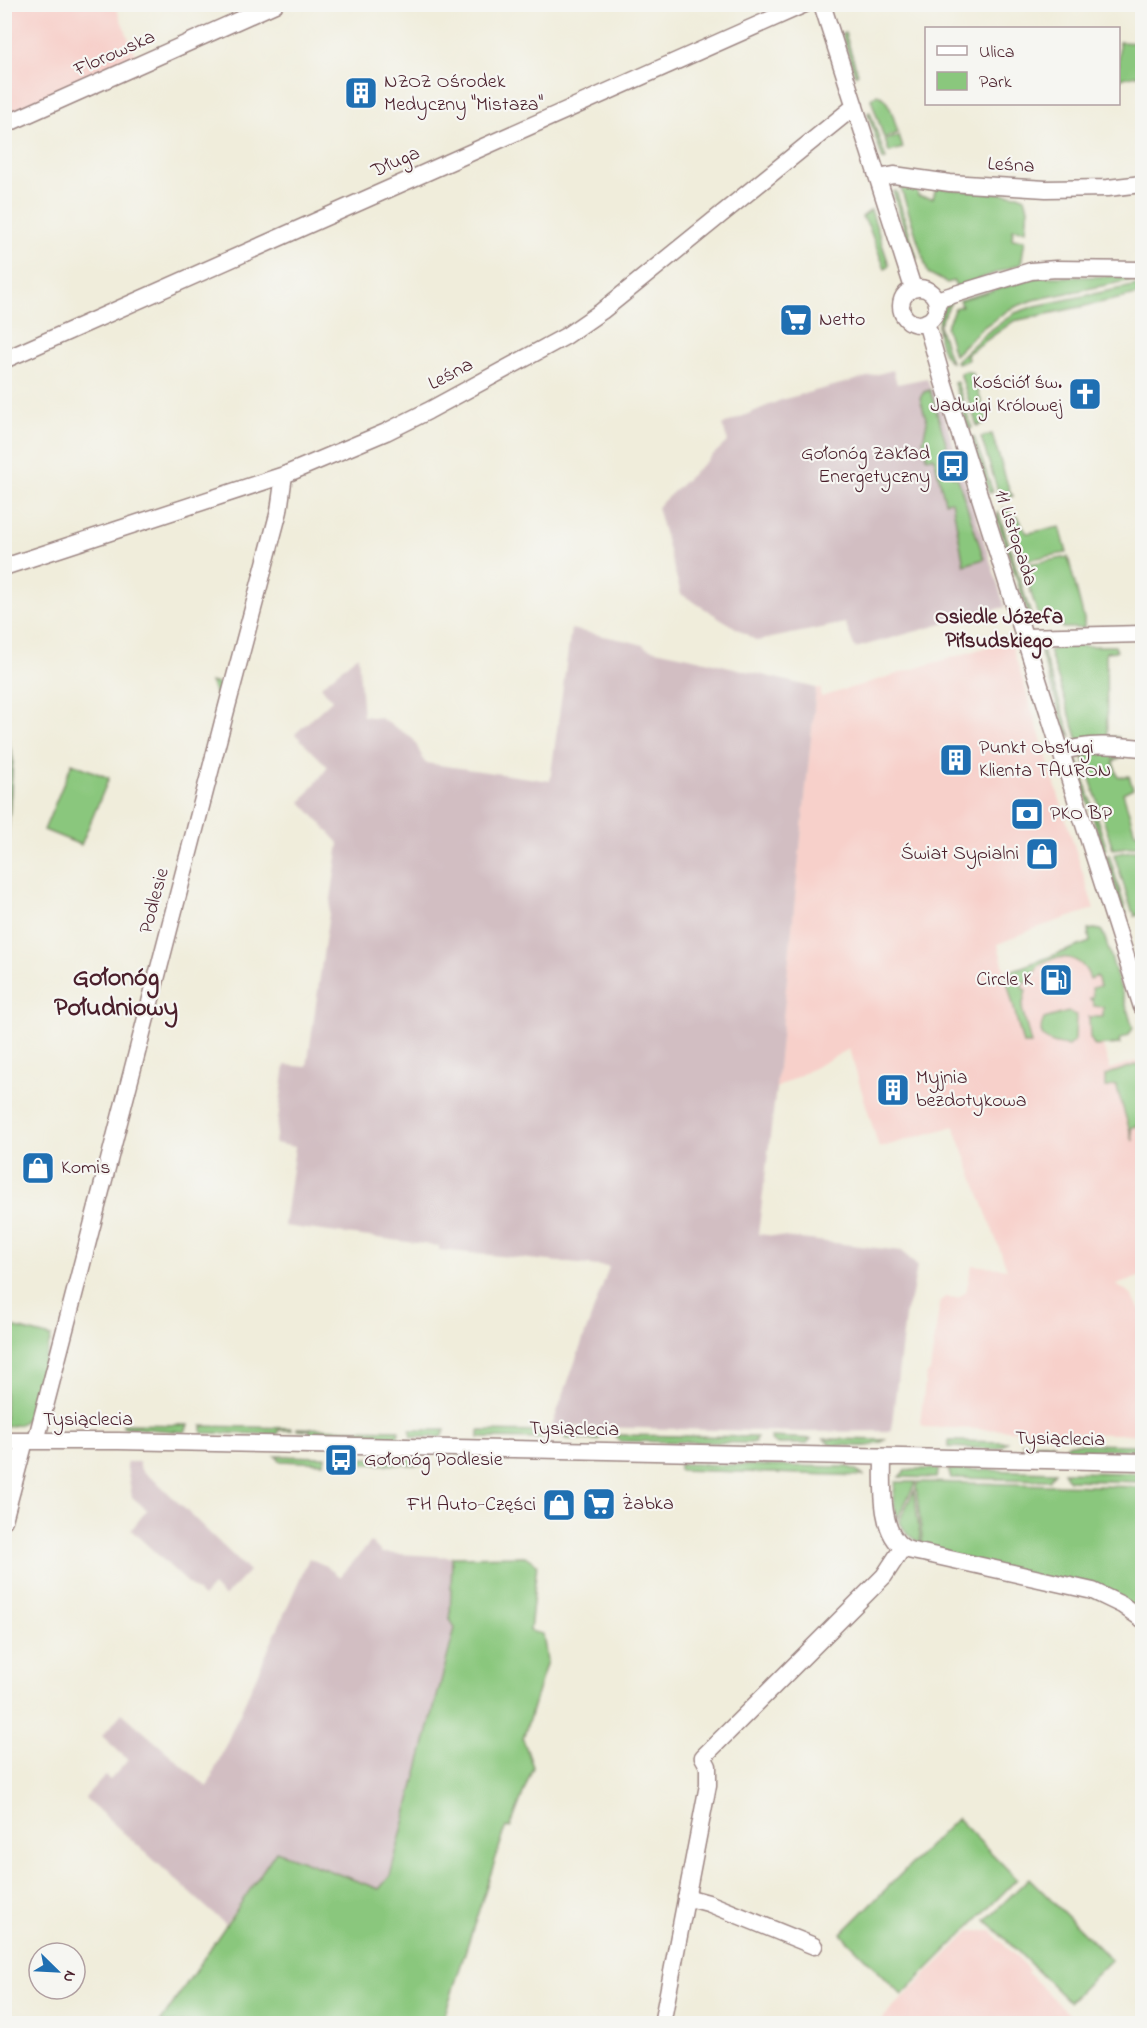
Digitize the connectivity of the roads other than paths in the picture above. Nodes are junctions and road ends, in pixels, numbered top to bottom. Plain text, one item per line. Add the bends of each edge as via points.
1 (805, 4) edge
2 (822, 4) edge
3 (273, 5) edge
4 (855, 106) junction
5 (4, 125) edge
6 (878, 178) junction
7 (1143, 184) edge
8 (1143, 270) edge
9 (913, 288) junction
10 (936, 300) junction
11 (926, 322) junction
12 (4, 360) edge
13 (284, 476) junction
14 (4, 567) edge
15 (1143, 634) edge
16 (1024, 637) junction
17 (1143, 748) edge
18 (1061, 752) junction
19 (1143, 1007) edge
20 (4, 1441) edge
21 (31, 1441) junction
22 (883, 1457) junction
23 (1143, 1462) edge
24 (4, 1520) edge
25 (903, 1547) junction
26 (1143, 1619) edge
27 (686, 1897) junction
28 (814, 1946) dead end
29 (662, 2024) edge

1 - 12 street, Długa
2 - 4 street
3 - 5 street, Florowska
4 - 6 street
4 - 13 street, Leśna via 566,336 386,432
6 - 7 street, Leśna via 894,175 1046,189
6 - 9 street
8 - 10 street via 1031,271
9 - 10 street via 929,291
9 - 11 street via 902,297 901,311 908,321
10 - 11 street via 934,315
11 - 16 street, 11 Listopada
13 - 14 street, Leśna
13 - 21 street, Podlesie via 279,511
15 - 16 street
16 - 18 street, 11 Listopada
17 - 18 street via 1117,745
18 - 19 street, 11 Listopada
20 - 21 street, Tysiąclecia
21 - 22 street, Tysiąclecia
21 - 24 street, Podlesie
22 - 23 street, Tysiąclecia
22 - 25 street via 887,1520
25 - 26 street via 1093,1591
25 - 27 street via 884,1576 704,1757 708,1785
27 - 28 street
27 - 29 street

